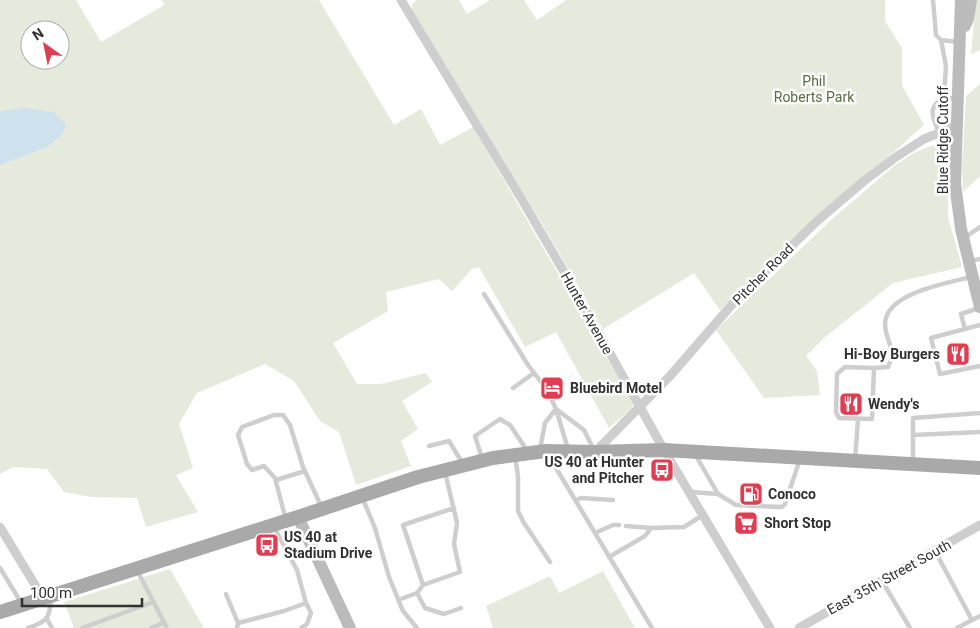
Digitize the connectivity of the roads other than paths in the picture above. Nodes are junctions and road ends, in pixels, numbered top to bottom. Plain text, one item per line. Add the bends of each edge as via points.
1 (933, 0) edge
2 (961, 0) edge
3 (971, 0) edge
4 (404, 1) edge
5 (960, 39) junction
6 (941, 40) junction
7 (944, 96) junction
8 (957, 100) junction
9 (956, 126) junction
10 (939, 133) junction
11 (980, 227) edge
12 (963, 238) junction
13 (974, 260) edge
14 (976, 285) edge
15 (484, 294) dead end
16 (980, 308) edge
17 (980, 325) edge
18 (965, 329) junction
19 (980, 366) edge
20 (874, 368) junction
21 (534, 373) junction
22 (544, 386) dead end
23 (513, 388) dead end
24 (548, 394) dead end
25 (640, 406) junction
26 (556, 409) junction
27 (980, 413) edge
28 (858, 419) junction
29 (980, 432) edge
30 (913, 435) junction
31 (429, 446) dead end
32 (569, 450) junction
33 (664, 450) junction
34 (694, 451) junction
35 (532, 452) junction
36 (595, 452) junction
37 (800, 458) junction
38 (483, 460) junction
39 (855, 461) junction
40 (913, 464) junction
41 (463, 466) junction
42 (980, 468) edge
43 (445, 470) junction
44 (305, 471) junction
45 (276, 480) junction
46 (689, 492) junction
47 (718, 494) junction
48 (362, 496) junction
49 (576, 500) junction
50 (613, 500) dead end
51 (454, 508) junction
52 (323, 509) junction
53 (703, 515) junction
54 (293, 519) junction
55 (619, 525) dead end
56 (980, 525) edge
57 (273, 526) junction
58 (626, 526) dead end
59 (0, 527) edge
60 (651, 528) junction
61 (595, 533) junction
62 (935, 551) junction
63 (610, 557) junction
64 (550, 562) dead end
65 (0, 568) edge
66 (136, 569) junction
67 (882, 581) junction
68 (423, 585) junction
69 (417, 593) junction
70 (226, 594) dead end
71 (47, 597) junction
72 (398, 600) junction
73 (153, 602) junction
74 (306, 603) junction
75 (22, 605) junction
76 (461, 608) dead end
77 (0, 612) edge
78 (980, 616) edge
79 (47, 619) junction
80 (972, 620) junction
81 (237, 625) edge
82 (165, 626) edge
83 (28, 628) edge
84 (52, 628) edge
85 (82, 628) edge
86 (151, 628) edge
87 (301, 628) edge
88 (350, 628) edge
89 (417, 628) edge
90 (652, 628) edge
91 (770, 628) edge
92 (799, 628) edge
93 (910, 628) edge
94 (957, 628) edge

1 - 6 lane via 936,35
2 - 5 main road, Blue Ridge Cutoff
3 - 5 main road
4 - 25 street, Hunter Avenue
5 - 6 lane
5 - 8 main road, Blue Ridge Cutoff
6 - 7 lane via 946,66
7 - 8 lane
7 - 10 lane via 934,104 932,113
8 - 9 main road, Blue Ridge Cutoff
9 - 10 street, Pitcher Road
9 - 12 main road, Blue Ridge Cutoff via 955,184
10 - 25 street, Pitcher Road via 924,139 864,181 783,252
11 - 12 lane
12 - 13 main road, Blue Ridge Cutoff
13 - 14 main road, Blue Ridge Cutoff
14 - 16 main road, Blue Ridge Cutoff
14 - 20 lane via 915,292 897,302 886,318 892,356 888,367
15 - 21 lane
16 - 18 lane via 961,314
17 - 18 lane
18 - 19 lane via 931,338 940,374
20 - 28 lane via 872,420
20 - 28 lane via 845,367 837,374 836,412 839,418
21 - 22 lane
21 - 23 lane
24 - 26 lane
25 - 33 street, Hunter Avenue
25 - 36 street, Pitcher Road
26 - 32 lane
26 - 35 lane via 545,423
26 - 36 lane via 584,430
27 - 30 lane via 913,418
28 - 39 lane
29 - 30 lane
30 - 40 lane
31 - 41 lane via 449,441
32 - 35 main road
32 - 36 main road
33 - 34 main road
33 - 36 main road
33 - 46 street, Hunter Avenue
34 - 37 main road
34 - 47 lane
35 - 38 main road
35 - 38 lane via 510,425 500,419 475,436
35 - 49 lane
35 - 64 lane via 518,476 518,511
37 - 39 main road
37 - 47 lane via 782,507 736,505
38 - 41 main road
39 - 40 main road
40 - 42 main road
41 - 43 main road
43 - 48 main road
43 - 51 lane
44 - 45 lane
44 - 45 lane via 290,425 283,415 274,415 242,427 238,435 247,464 252,470 264,466
44 - 52 lane
45 - 54 lane
46 - 47 lane
46 - 53 street, Hunter Avenue
48 - 52 main road
48 - 72 lane
49 - 50 lane
49 - 61 lane
51 - 68 lane via 457,523 454,544 460,572
51 - 68 lane via 403,525
52 - 54 main road
53 - 60 lane via 684,527
53 - 91 street, Hunter Avenue
54 - 57 main road
54 - 88 main road
55 - 61 lane
56 - 62 street, East 35th Street South
57 - 66 main road
57 - 74 lane via 296,570
58 - 60 lane
59 - 71 street
60 - 63 lane via 645,536
61 - 63 lane
62 - 67 street, East 35th Street South
62 - 80 lane
63 - 90 lane
65 - 75 lane
66 - 71 main road
66 - 73 lane
67 - 92 street, East 35th Street South
67 - 93 lane
68 - 69 lane
69 - 72 lane
69 - 76 lane via 425,608 444,614
70 - 81 lane
71 - 75 main road
71 - 79 lane
72 - 89 lane
73 - 82 lane
73 - 85 lane
74 - 81 lane
74 - 87 lane via 311,613 307,624
75 - 77 main road
78 - 80 lane
79 - 83 lane
79 - 84 lane
80 - 94 lane
82 - 86 lane

